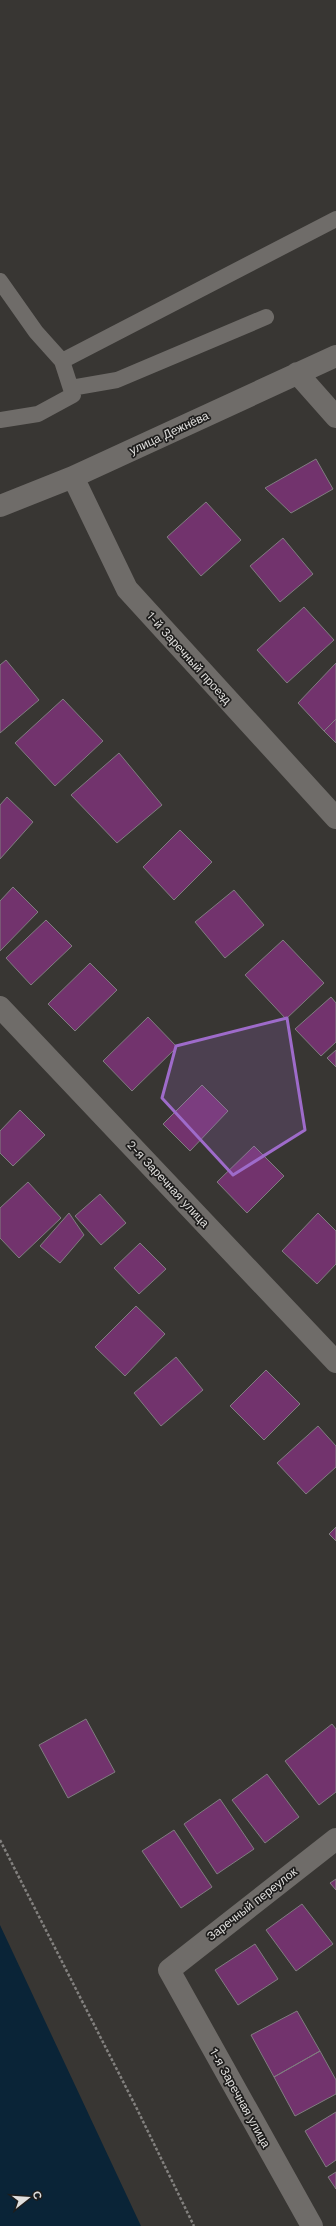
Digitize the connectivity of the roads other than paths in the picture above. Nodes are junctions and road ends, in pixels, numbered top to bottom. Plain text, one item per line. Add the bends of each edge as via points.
1 (336, 219) edge
2 (0, 282) edge
3 (266, 316) dead end
4 (336, 356) edge
5 (62, 361) junction
6 (298, 373) junction
7 (71, 388) junction
8 (336, 417) edge
9 (0, 420) edge
10 (73, 477) junction
11 (0, 506) edge
12 (336, 818) edge
13 (0, 1007) edge
14 (336, 1362) edge
15 (336, 1839) edge
16 (169, 1970) joint
17 (312, 2226) edge

1 - 5 lane
2 - 5 lane via 36,332
3 - 7 lane via 117,380
4 - 6 street, улица Дежнёва
5 - 7 lane
6 - 8 street
6 - 10 street, улица Дежнёва
7 - 9 lane via 73,395 38,414
10 - 11 street, улица Дежнёва
10 - 12 street, 1-й Заречный проезд via 126,590
13 - 14 street, 2-я Заречная улица
15 - 16 street, Заречный переулок
16 - 17 street, 1-я Заречная улица

